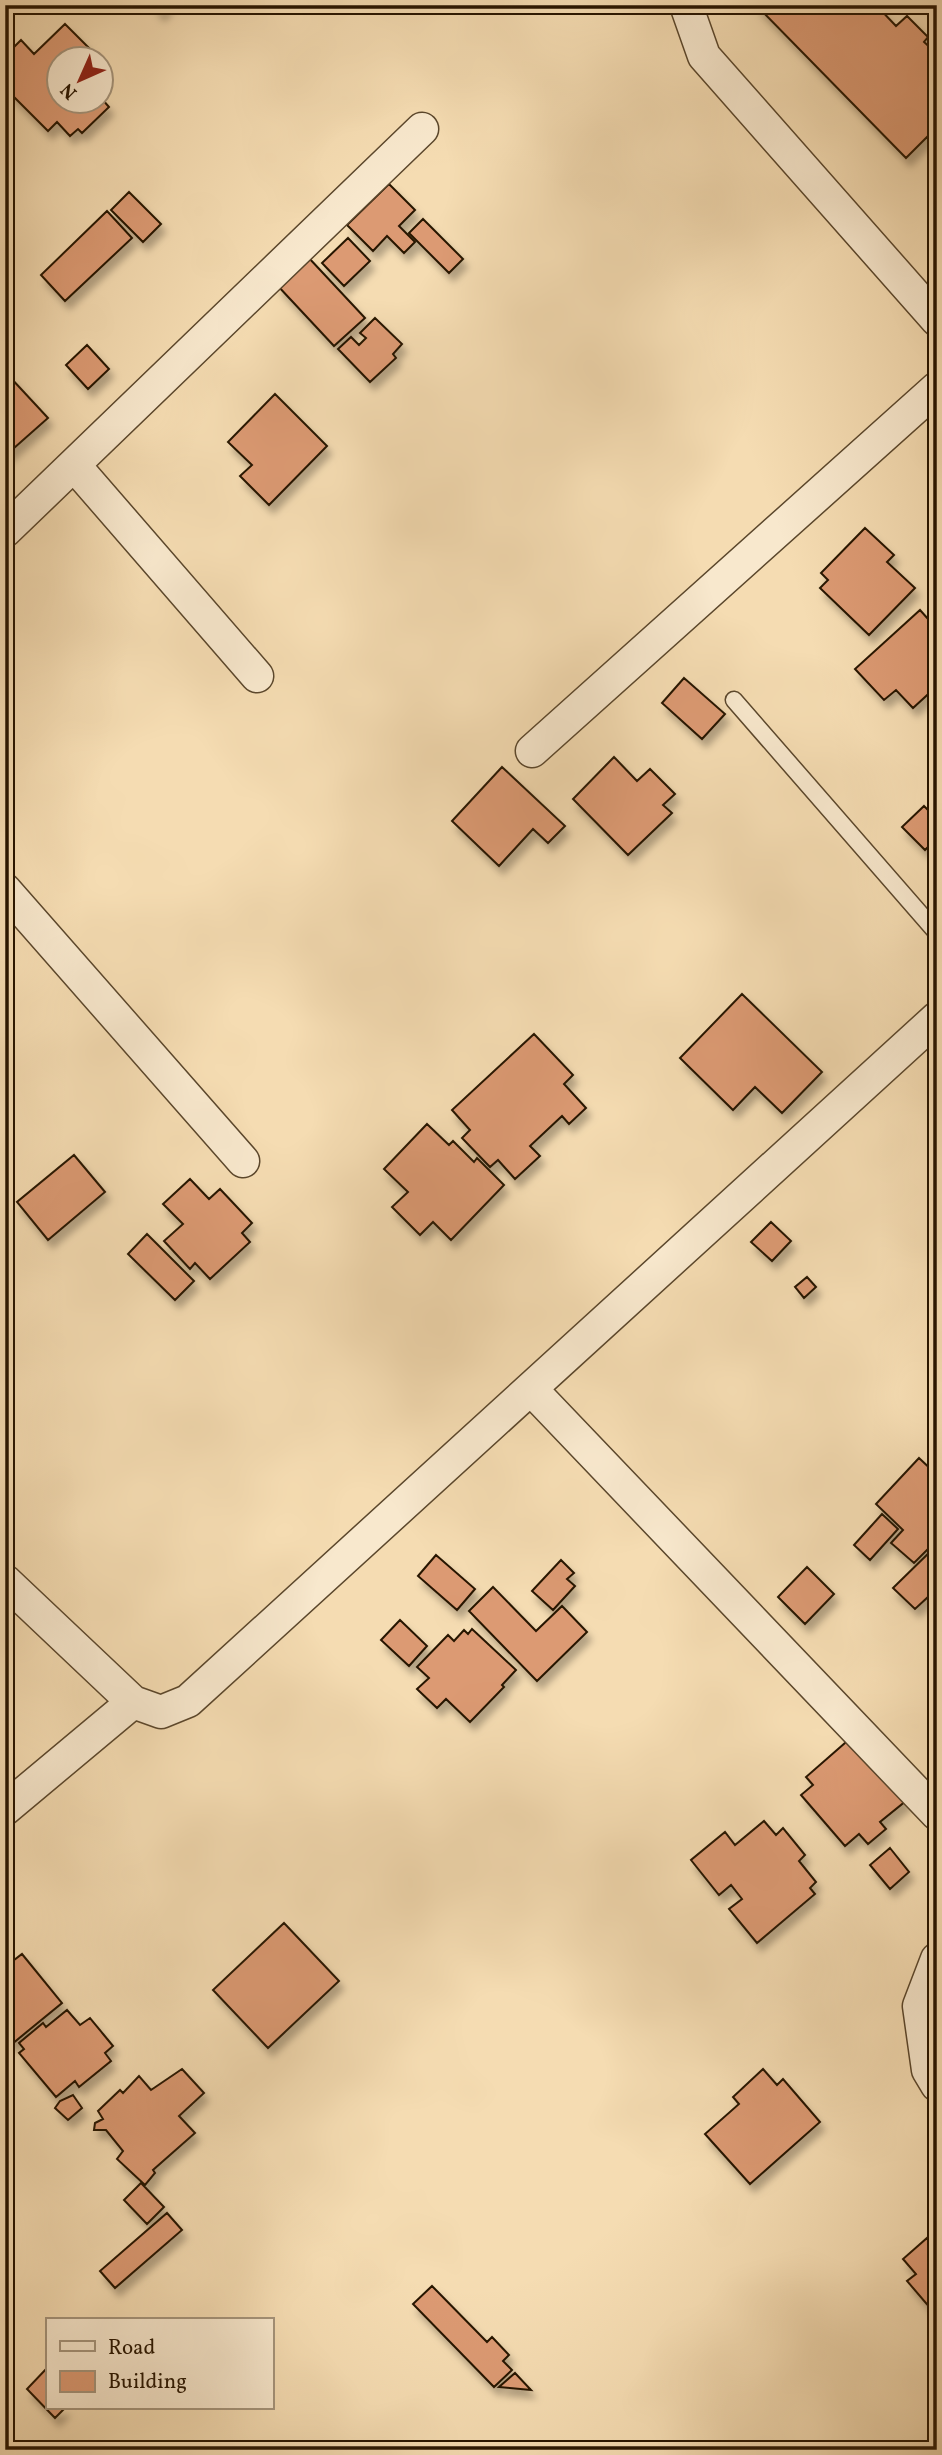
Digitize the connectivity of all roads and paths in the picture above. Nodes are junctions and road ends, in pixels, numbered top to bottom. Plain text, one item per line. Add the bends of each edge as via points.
1 (686, 5) edge
2 (422, 129) dead end
3 (937, 320) edge
4 (937, 388) edge
5 (74, 465) junction
6 (5, 531) edge
7 (257, 676) dead end
8 (734, 700) dead end
9 (532, 751) dead end
10 (5, 890) edge
11 (937, 933) edge
12 (937, 1018) edge
13 (243, 1161) dead end
14 (531, 1389) junction
15 (5, 1581) edge
16 (133, 1702) junction
17 (5, 1809) edge
18 (937, 1814) edge
19 (937, 1959) edge
20 (937, 2085) edge

1 - 3 street via 704,56
2 - 5 street
4 - 9 street
5 - 6 street
5 - 7 street
8 - 11 lane
10 - 13 street
12 - 14 street
14 - 16 street via 188,1702 161,1712
14 - 18 street
15 - 16 street
16 - 17 street
19 - 20 street via 919,2006 928,2070

